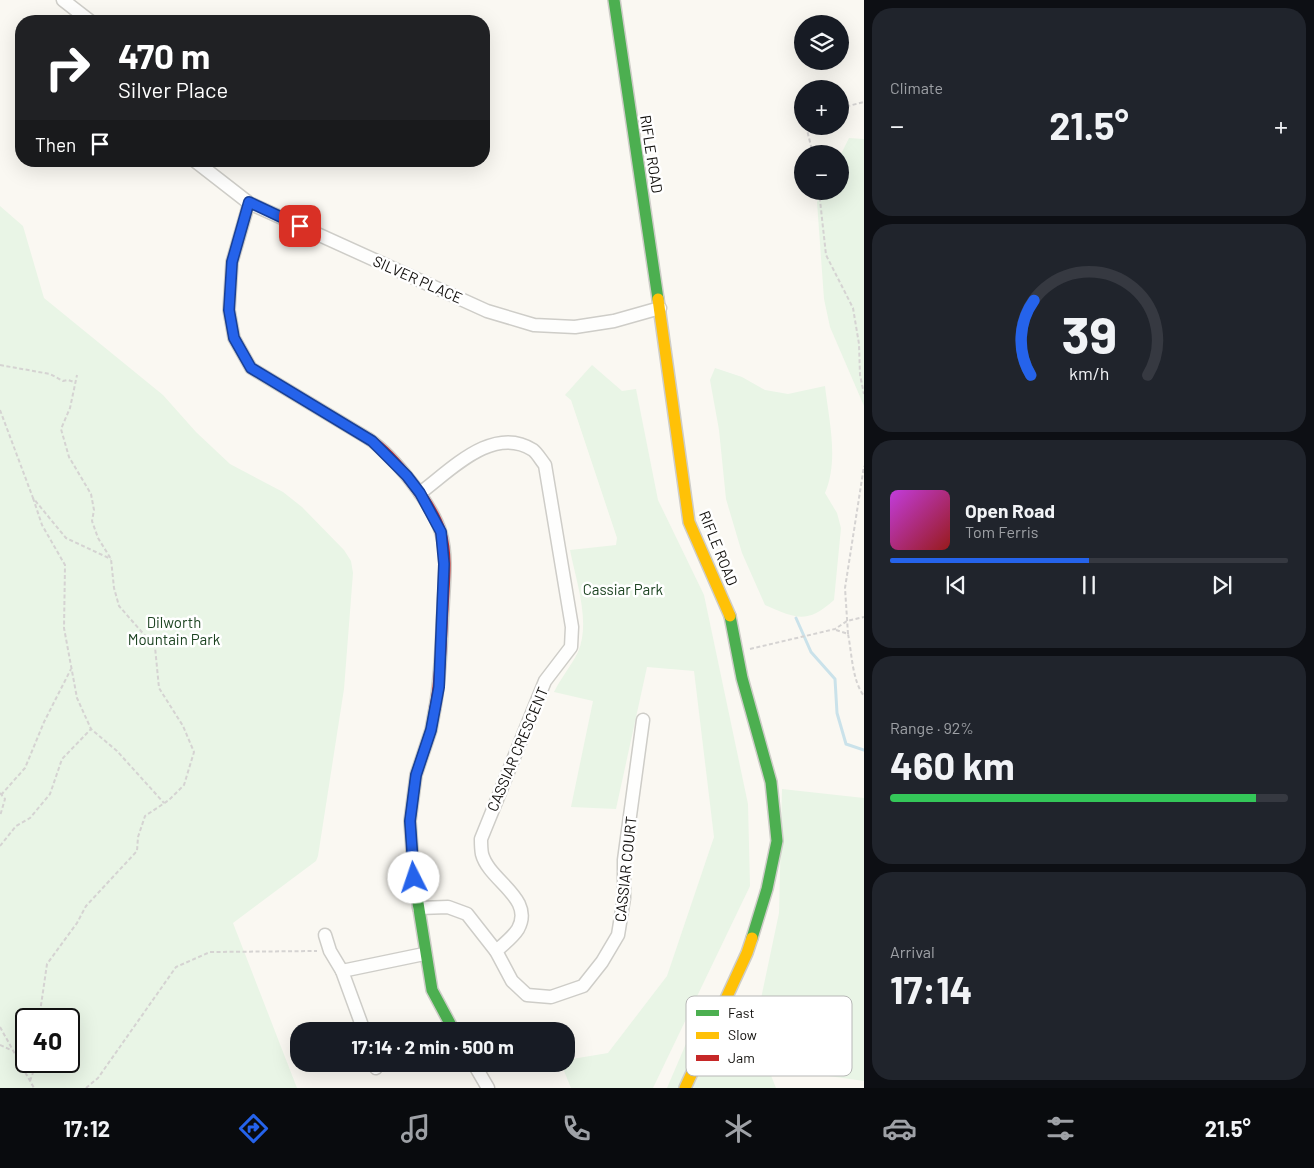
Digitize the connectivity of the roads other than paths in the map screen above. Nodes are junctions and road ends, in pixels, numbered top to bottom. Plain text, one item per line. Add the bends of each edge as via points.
1 (63, 0) edge
2 (614, 0) edge
3 (82, 15) edge
4 (204, 167) edge
5 (249, 202) junction
6 (660, 308) junction
7 (420, 493) junction
8 (643, 720) dead end
9 (419, 908) junction
10 (325, 935) dead end
11 (496, 951) junction
12 (424, 954) junction
13 (342, 971) junction
14 (728, 996) edge
15 (361, 1022) edge
16 (449, 1022) edge
17 (479, 1072) edge
18 (691, 1076) edge
19 (488, 1088) edge
20 (685, 1088) edge

1 - 3 street
2 - 6 street, RIFLE ROAD
4 - 5 street, SILVER PLACE
5 - 6 street, SILVER PLACE via 487,311 534,325 575,327 614,321
5 - 7 street via 232,262 229,310 234,338 251,368 372,441
6 - 14 street, RIFLE ROAD via 689,522 730,616 742,678 771,782 777,841 748,953
7 - 9 street via 441,532 444,564 439,687 431,730 416,775 410,821
7 - 11 street, CASSIAR CRESCENT via 477,450 495,443 518,443 534,450 545,464 572,627 571,646 545,681 480,838 482,855 494,876 519,902 523,916 518,930
8 - 11 street, CASSIAR COURT via 624,860 624,898 618,935 602,962 583,986 551,997 527,995 512,982
9 - 11 street via 448,908 466,914
9 - 12 street
10 - 13 street
12 - 13 street
12 - 16 street via 432,990
13 - 15 street
17 - 19 street
18 - 20 street, RIFLE ROAD

